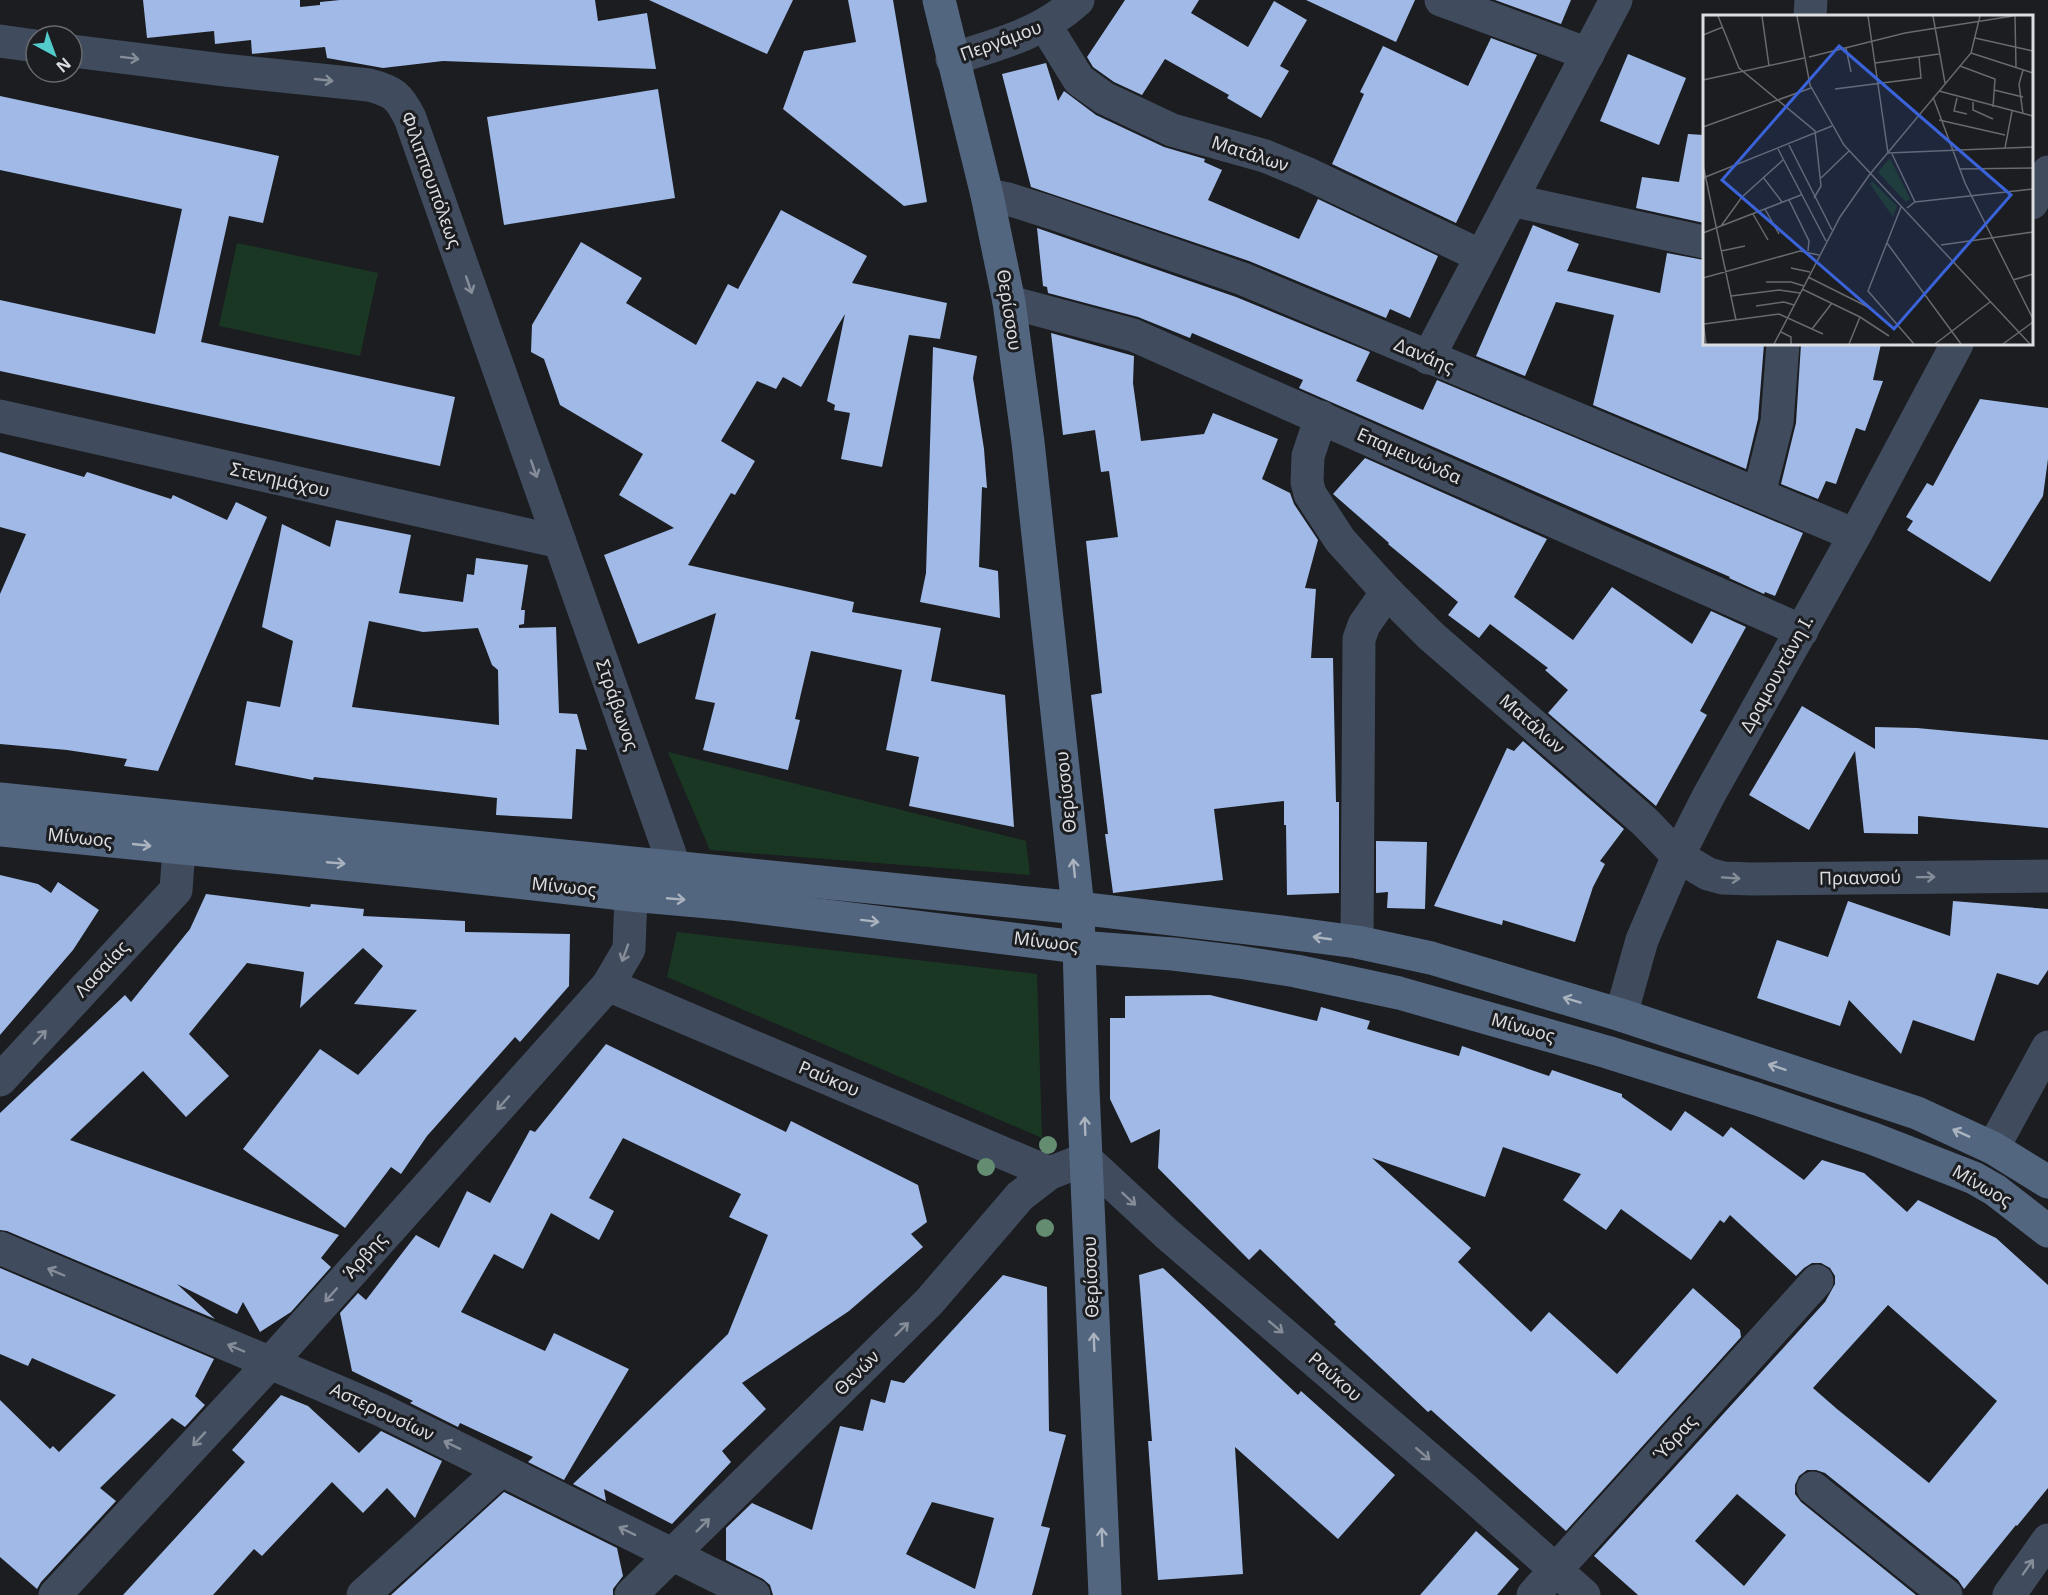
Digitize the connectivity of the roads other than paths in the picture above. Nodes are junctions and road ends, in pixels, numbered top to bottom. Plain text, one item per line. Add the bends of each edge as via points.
1 (939, 0) edge
2 (1078, 0) edge
3 (1441, 0) edge
4 (1616, 0) edge
5 (1045, 25) junction
6 (0, 41) edge
7 (24, 44) edge
8 (84, 52) edge
9 (1588, 54) junction
10 (952, 59) junction
11 (2048, 172) edge
12 (987, 195) junction
13 (2033, 199) edge
14 (1511, 200) junction
15 (1703, 242) edge
16 (1481, 256) junction
17 (1009, 302) junction
18 (1783, 345) edge
19 (1956, 345) edge
20 (1428, 358) junction
21 (0, 416) edge
22 (1321, 417) junction
23 (1759, 494) junction
24 (1855, 535) junction
25 (560, 542) junction
26 (1387, 592) junction
27 (1802, 631) junction
28 (0, 799) edge
29 (0, 830) edge
30 (178, 848) junction
31 (1678, 856) junction
32 (675, 868) junction
33 (2048, 876) edge
34 (631, 895) junction
35 (1078, 908) junction
36 (1357, 942) junction
37 (1078, 947) junction
38 (608, 985) junction
39 (1622, 1015) junction
40 (2048, 1047) edge
41 (0, 1080) edge
42 (1994, 1148) junction
43 (1086, 1159) junction
44 (1050, 1173) junction
45 (2048, 1182) edge
46 (2048, 1231) edge
47 (0, 1248) edge
48 (1817, 1281) dead end
49 (271, 1362) junction
50 (501, 1470) junction
51 (1813, 1488) dead end
52 (2048, 1540) edge
53 (674, 1554) junction
54 (1555, 1570) junction
55 (55, 1595) edge
56 (363, 1595) edge
57 (631, 1595) edge
58 (754, 1595) edge
59 (1105, 1595) edge
60 (1533, 1595) edge
61 (1584, 1595) edge
62 (1946, 1595) edge
63 (2009, 1595) edge

1 - 10 main road, Θερίσσου
2 - 5 street, Περγάμου
3 - 9 street
4 - 9 street
5 - 10 street, Περγάμου via 1023,37
5 - 16 street, Ματάλων via 1079,80 1104,98 1172,130 1276,160
6 - 7 street
8 -> 25 street, Φιλιππουπόλεως via 369,85 388,90 404,104
9 - 14 street
10 - 12 main road, Θερίσσου
11 - 13 street
12 - 17 main road, Θερίσσου
12 - 20 street, Δανάης via 1052,213 1243,279
14 - 15 street
14 - 16 street
16 - 20 street
17 - 22 street, Επαμεινώνδα via 1133,335
35 -> 17 main road, Θερίσσου
18 - 23 street via 1777,422
19 - 24 street, Δραμουντάνη Ι.
20 - 23 street, Δανάης
21 - 25 street, Στενημάχου
22 - 26 street, Ματάλων via 1308,456 1310,494 1340,540
22 - 27 street, Επαμεινώνδα
23 - 24 street, Δανάης
24 - 27 street, Δραμουντάνη Ι.
25 - 32 street, Στράβωνος
26 - 31 street, Ματάλων via 1431,636 1644,821
26 - 36 street via 1359,639
27 - 31 street, Δραμουντάνη Ι.
28 - 32 main road, Μίνωος
29 -> 30 main road, Μίνωος
30 -> 34 main road, Μίνωος
41 -> 30 street, Λασαίας via 176,890
31 -> 33 street, Πριανσού via 1708,874 1724,878
31 - 39 street, Δραμουντάνη Ι. via 1642,940
32 - 35 main road, Μίνωος
34 -> 37 main road, Μίνωος
34 -> 38 street, Άρβης via 628,949
36 -> 35 main road, Μίνωος
35 - 37 main road, Θερίσσου
39 -> 36 main road, Μίνωος via 1431,958
43 -> 37 main road, Θερίσσου
37 - 46 main road, Μίνωος via 1296,971 1399,993 1597,1048 1767,1102 1943,1165 1995,1190
38 - 44 street, Ραύκου
38 -> 49 street, Άρβης
42 -> 39 main road, Μίνωος via 1917,1113
40 - 42 street
42 - 45 main road, Μίνωος
43 - 44 street, Θενών
43 -> 54 street, Ραύκου via 1168,1235
59 -> 43 main road, Θερίσσου
53 -> 44 street, Θενών via 928,1302 1020,1196
49 -> 47 street, Αστερουσίων
48 - 54 street, Ύδρας
50 -> 49 street, Αστερουσίων via 381,1410
49 -> 55 street, Άρβης
53 -> 50 street, Αστερουσίων
50 - 56 street
51 - 62 street
63 -> 52 street
53 - 57 street, Θενών
53 - 58 street, Αστερουσίων
54 - 60 street, Ύδρας
54 - 61 street, Ραύκου

